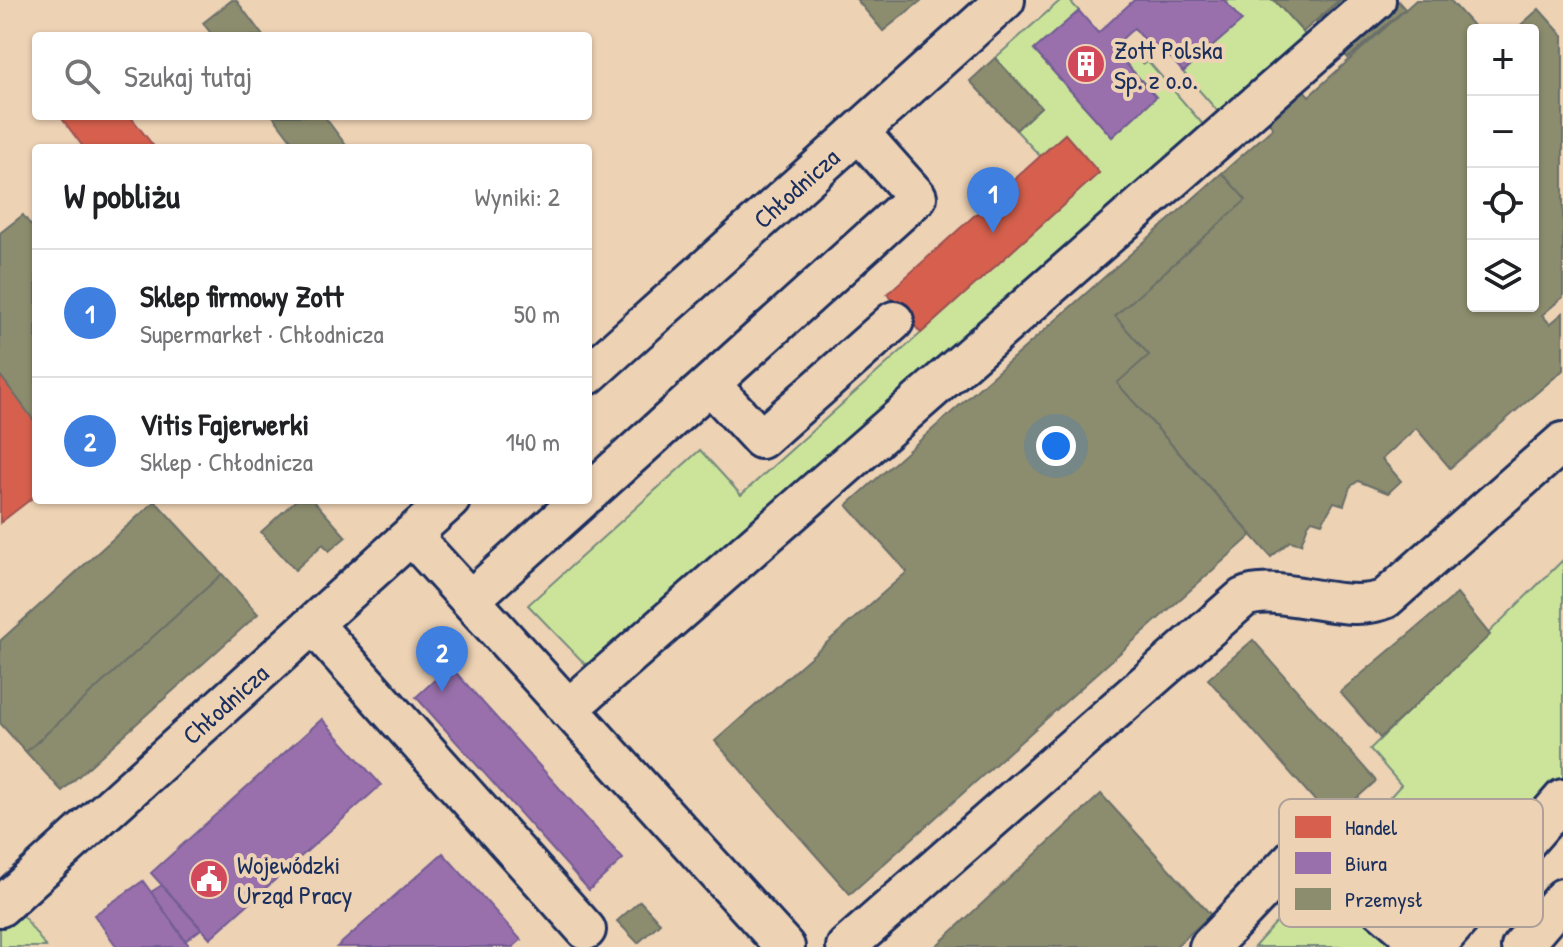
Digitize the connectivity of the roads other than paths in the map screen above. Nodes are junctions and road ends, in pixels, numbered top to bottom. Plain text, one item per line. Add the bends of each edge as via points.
1 (1005, 0) edge
2 (1376, 0) edge
3 (859, 132) junction
4 (894, 321) dead end
5 (592, 371) edge
6 (710, 384) junction
7 (1563, 442) edge
8 (592, 490) edge
9 (446, 504) edge
10 (577, 504) edge
11 (411, 535) junction
12 (470, 600) junction
13 (313, 624) junction
14 (568, 709) junction
15 (1563, 799) edge
16 (1543, 822) edge
17 (1279, 873) edge
18 (1563, 898) edge
19 (0, 907) edge
20 (1543, 921) edge
21 (1403, 927) edge
22 (1452, 927) edge
23 (1538, 927) edge
24 (586, 930) dead end
25 (785, 947) edge
26 (846, 947) edge
27 (1209, 947) edge
28 (1426, 947) edge
29 (1435, 947) edge
30 (1521, 947) edge

1 - 3 street, Chłodnicza
2 - 14 street
3 - 5 street, Chłodnicza
3 - 6 street via 917,197
4 - 6 street via 761,439
6 - 8 street
7 - 26 street via 1385,599 1364,605 1262,595 1243,598
9 - 11 street, Chłodnicza
10 - 12 street
11 - 12 street
11 - 13 street, Chłodnicza
12 - 14 street
13 - 19 street, Chłodnicza
13 - 24 street
14 - 25 street
15 - 16 street
17 - 27 street
18 - 20 street
21 - 28 street
22 - 29 street
23 - 30 street

